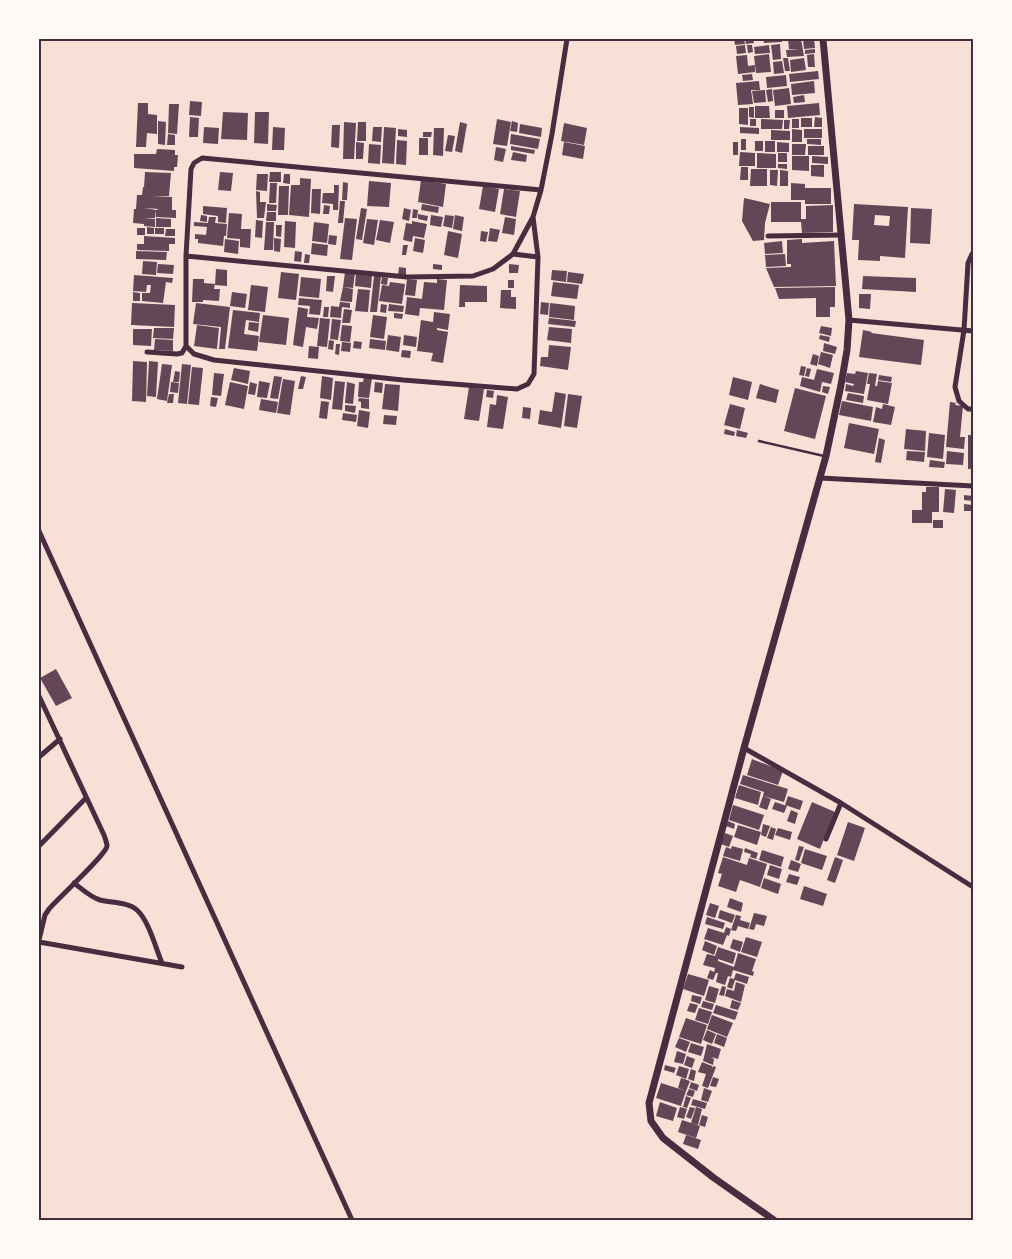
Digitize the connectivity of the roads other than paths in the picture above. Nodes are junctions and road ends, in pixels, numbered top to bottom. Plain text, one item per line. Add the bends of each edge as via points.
1 (567, 39) edge
2 (823, 39) edge
3 (541, 190) junction
4 (533, 217) junction
5 (842, 235) junction
6 (768, 236) dead end
7 (514, 254) junction
8 (972, 254) edge
9 (186, 256) junction
10 (538, 257) junction
11 (849, 320) junction
12 (964, 330) junction
13 (973, 330) edge
14 (186, 346) junction
15 (147, 352) dead end
16 (973, 409) edge
17 (759, 441) dead end
18 (826, 456) junction
19 (820, 478) junction
20 (973, 486) edge
21 (39, 531) edge
22 (39, 696) edge
23 (60, 739) junction
24 (744, 748) junction
25 (39, 757) edge
26 (86, 798) junction
27 (841, 803) junction
28 (826, 838) dead end
29 (39, 846) edge
30 (74, 883) junction
31 (973, 887) edge
32 (39, 941) edge
33 (162, 964) junction
34 (182, 967) dead end
35 (352, 1220) edge
36 (774, 1220) edge

1 - 3 street
2 - 5 street
3 - 4 street
3 - 9 street via 202,158 191,169
4 - 7 street
4 - 10 street
5 - 6 street
5 - 11 street
7 - 9 street via 493,269 473,276 407,277
7 - 10 street
8 - 12 street via 968,263
9 - 14 street
10 - 14 street via 534,374 528,384 517,389 214,360 194,354
11 - 12 street
11 - 18 street via 842,384
12 - 13 street
12 - 16 street via 955,387 959,401
14 - 15 street via 182,353 177,354
17 - 18 lane
18 - 19 street
19 - 20 street
19 - 24 street
21 - 35 street
22 - 23 street
23 - 25 street
23 - 26 street
24 - 27 street
24 - 36 street via 651,1094 649,1112 656,1130 673,1147
26 - 29 street
26 - 30 street via 107,848
27 - 28 street
27 - 31 street
30 - 32 street via 48,909
30 - 33 street via 98,899 137,910 152,936
32 - 33 street
33 - 34 street

